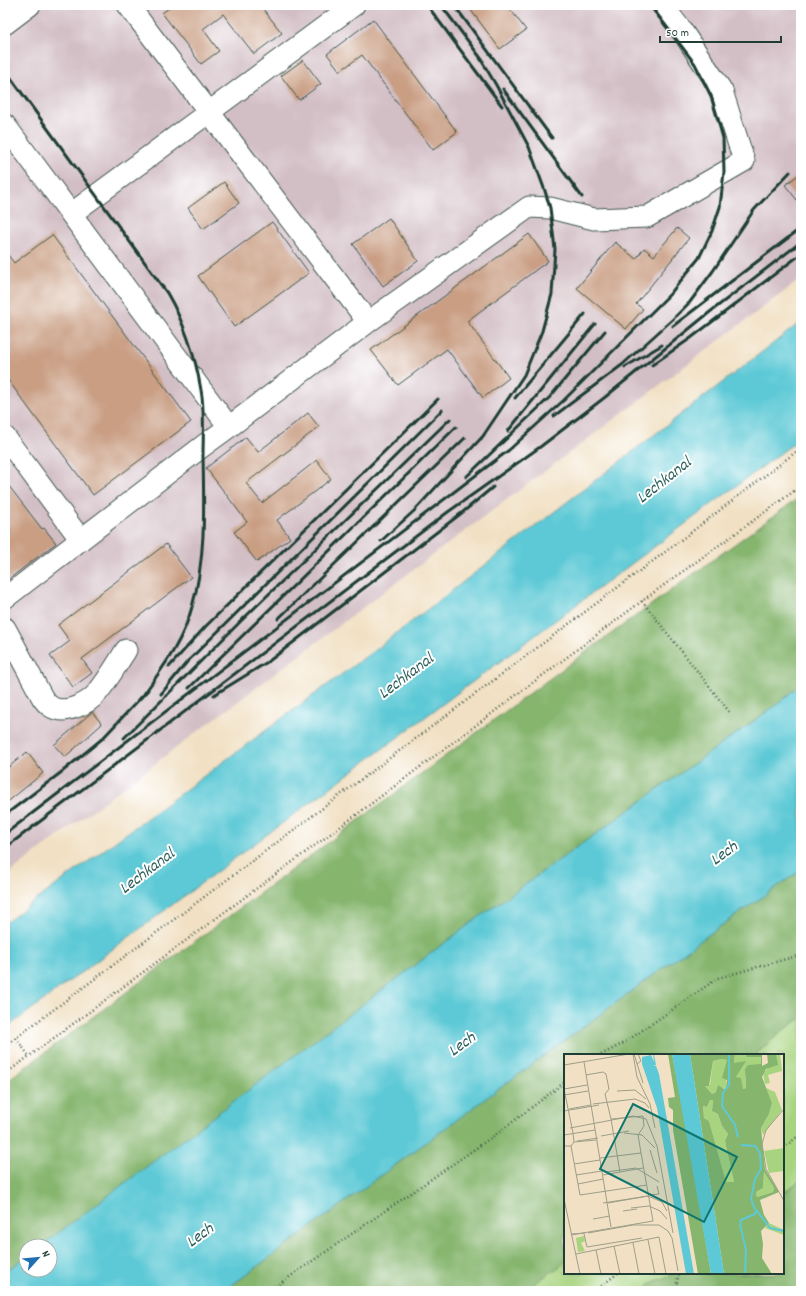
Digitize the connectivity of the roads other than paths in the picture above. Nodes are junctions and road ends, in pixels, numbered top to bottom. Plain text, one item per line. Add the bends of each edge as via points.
1 (30, 5) edge
2 (128, 5) edge
3 (354, 5) edge
4 (662, 5) edge
5 (5, 24) edge
6 (208, 111) junction
7 (5, 125) edge
8 (71, 214) junction
9 (368, 322) junction
10 (230, 427) junction
11 (5, 437) edge
12 (81, 540) junction
13 (5, 598) edge
14 (5, 628) edge
15 (126, 650) dead end

1 - 5 lane
2 - 6 lane
3 - 6 lane
4 - 9 lane via 722,91 744,160 647,217 594,219 550,208 529,207
6 - 8 lane
6 - 9 lane
7 - 8 lane
8 - 10 lane
9 - 10 lane
10 - 12 lane
11 - 12 lane
12 - 13 lane
14 - 15 lane via 42,697 58,710 83,704 97,694

